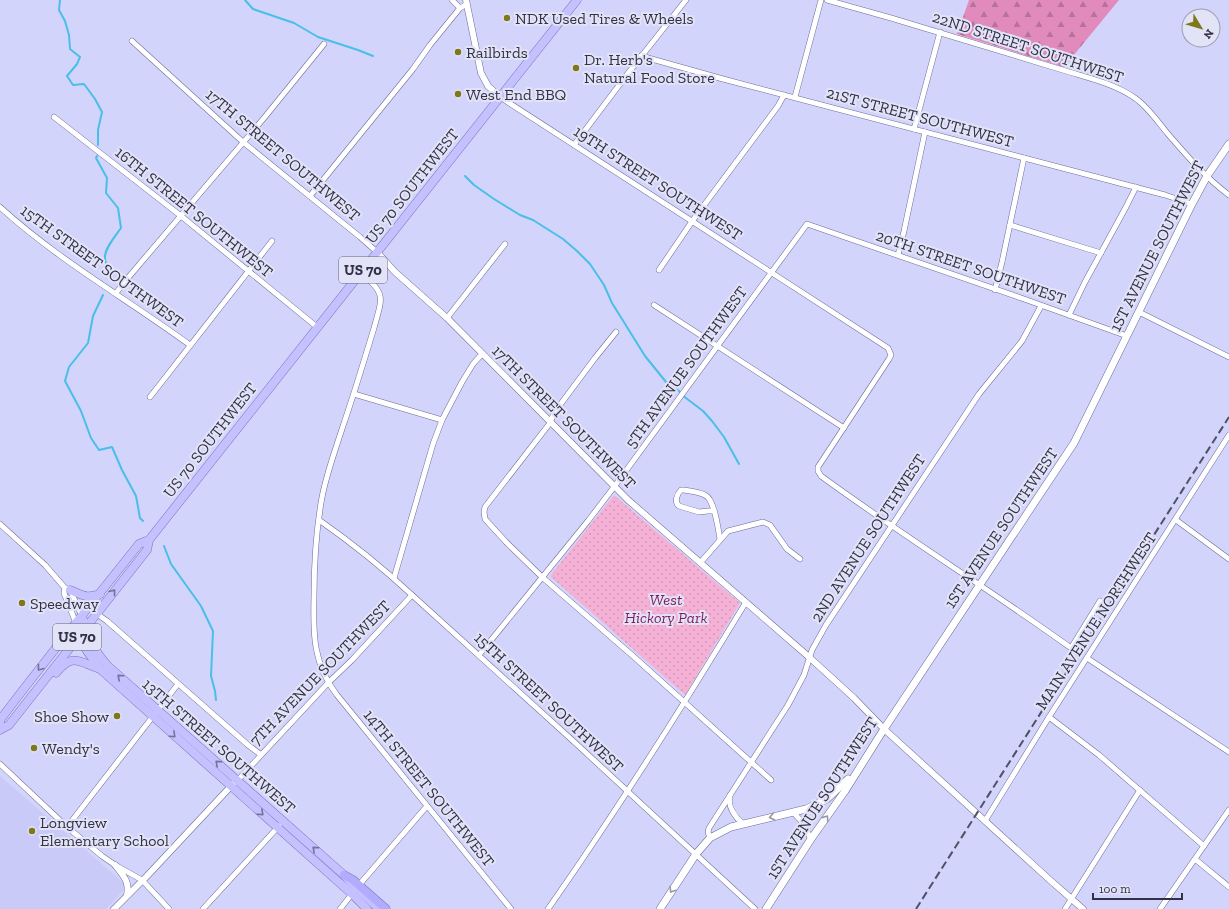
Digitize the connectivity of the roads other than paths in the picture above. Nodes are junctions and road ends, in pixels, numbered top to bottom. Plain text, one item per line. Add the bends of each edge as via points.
1 (452, 0) edge
2 (577, 0) edge
3 (686, 0) edge
4 (821, 0) edge
5 (827, 0) edge
6 (466, 2) edge
7 (460, 8) junction
8 (940, 32) junction
9 (132, 41) dead end
10 (324, 44) dead end
11 (642, 56) junction
12 (784, 95) junction
13 (500, 96) junction
14 (795, 97) junction
15 (54, 117) dead end
16 (914, 129) junction
17 (925, 132) junction
18 (243, 142) junction
19 (1229, 144) edge
20 (574, 145) junction
21 (1024, 158) junction
22 (1207, 176) junction
23 (1136, 187) junction
24 (1229, 195) edge
25 (310, 196) junction
26 (1192, 204) junction
27 (0, 207) edge
28 (180, 216) junction
29 (693, 220) junction
30 (807, 224) joint
31 (1010, 225) junction
32 (272, 240) dead end
33 (505, 244) dead end
34 (377, 252) junction
35 (1101, 253) junction
36 (898, 255) junction
37 (659, 270) dead end
38 (248, 272) junction
39 (771, 272) junction
40 (361, 273) junction
41 (995, 290) junction
42 (116, 294) junction
43 (654, 305) dead end
44 (1041, 306) junction
45 (1139, 312) junction
46 (1069, 315) junction
47 (446, 318) junction
48 (317, 328) junction
49 (616, 332) dead end
50 (1127, 336) junction
51 (190, 345) junction
52 (717, 346) junction
53 (482, 354) junction
54 (1229, 357) edge
55 (354, 394) junction
56 (150, 397) dead end
57 (442, 420) junction
58 (550, 423) junction
59 (844, 428) junction
60 (1229, 435) edge
61 (614, 487) junction
62 (714, 511) junction
63 (319, 520) junction
64 (1176, 520) junction
65 (0, 524) edge
66 (891, 526) junction
67 (720, 539) junction
68 (149, 540) junction
69 (800, 559) dead end
70 (1229, 559) edge
71 (700, 563) junction
72 (542, 577) junction
73 (394, 578) junction
74 (979, 585) junction
75 (68, 589) junction
76 (100, 594) junction
77 (412, 595) junction
78 (1100, 601) dead end
79 (746, 602) junction
80 (96, 614) junction
81 (82, 616) junction
82 (76, 623) junction
83 (86, 627) junction
84 (80, 634) junction
85 (479, 655) junction
86 (809, 657) junction
87 (1087, 658) junction
88 (100, 669) junction
89 (328, 682) junction
90 (178, 684) junction
91 (684, 703) junction
92 (25, 704) junction
93 (155, 713) junction
94 (1049, 717) junction
95 (0, 723) edge
96 (884, 729) junction
97 (0, 730) edge
98 (1229, 752) edge
99 (260, 754) junction
100 (862, 762) junction
101 (751, 763) junction
102 (0, 764) edge
103 (770, 780) dead end
104 (234, 784) junction
105 (1140, 790) junction
106 (628, 791) junction
107 (731, 792) junction
108 (427, 806) junction
109 (1229, 810) edge
110 (793, 812) junction
111 (283, 821) junction
112 (985, 821) junction
113 (743, 824) junction
114 (67, 827) junction
115 (278, 828) junction
116 (710, 838) junction
117 (811, 839) junction
118 (1204, 846) junction
119 (696, 854) junction
120 (1194, 859) junction
121 (115, 865) junction
122 (344, 875) junction
123 (142, 880) junction
124 (359, 885) junction
125 (1229, 887) edge
126 (352, 894) junction
127 (127, 896) junction
128 (1072, 899) junction
129 (114, 909) edge
130 (170, 909) edge
131 (203, 909) edge
132 (340, 909) edge
133 (367, 909) edge
134 (379, 909) edge
135 (386, 909) edge
136 (511, 909) edge
137 (548, 909) edge
138 (660, 909) edge
139 (755, 909) edge
140 (766, 909) edge
141 (1065, 909) edge
142 (1083, 909) edge
143 (1160, 909) edge

1 - 7 street
2 - 13 main road, US 70 SOUTHWEST / US 70
3 - 11 street
4 - 14 street
5 - 8 street, 22ND STREET SOUTHWEST
6 - 7 street
6 - 13 street, 19TH STREET SOUTHWEST via 481,73 488,86
7 - 25 street
8 - 16 street
8 - 22 street, 22ND STREET SOUTHWEST via 1126,92 1143,104
9 - 18 street, 17TH STREET SOUTHWEST
10 - 18 street
11 - 12 street, 21ST STREET SOUTHWEST
11 - 20 street
12 - 14 street, 21ST STREET SOUTHWEST
12 - 29 street
13 - 20 street, 19TH STREET SOUTHWEST
13 - 34 main road, US 70 SOUTHWEST / US 70
14 - 16 street, 21ST STREET SOUTHWEST
15 - 28 street, 16TH STREET SOUTHWEST
16 - 17 street, 21ST STREET SOUTHWEST
17 - 21 street, 21ST STREET SOUTHWEST
17 - 36 street
18 - 25 street, 17TH STREET SOUTHWEST
18 - 28 street
19 - 22 main road, 1ST AVENUE SOUTHWEST
20 - 29 street, 19TH STREET SOUTHWEST
21 - 23 street, 21ST STREET SOUTHWEST
21 - 31 street
22 - 24 street, 22ND STREET SOUTHWEST
22 - 26 main road, 1ST AVENUE SOUTHWEST
23 - 26 street, 21ST STREET SOUTHWEST
23 - 35 street
25 - 34 street, 17TH STREET SOUTHWEST
26 - 45 main road, 1ST AVENUE SOUTHWEST
27 - 42 street, 15TH STREET SOUTHWEST via 79,269
28 - 38 street, 16TH STREET SOUTHWEST
28 - 42 street
29 - 37 street
29 - 39 street, 19TH STREET SOUTHWEST
30 - 36 street, 20TH STREET SOUTHWEST
30 - 39 street, 5TH AVENUE SOUTHWEST
31 - 35 street
31 - 41 street
32 - 38 street
33 - 47 street
34 - 40 main road, US 70 SOUTHWEST / US 70
34 - 47 street, 17TH STREET SOUTHWEST via 395,272
35 - 46 street
36 - 41 street, 20TH STREET SOUTHWEST
38 - 48 street, 16TH STREET SOUTHWEST
38 - 51 street
39 - 52 street, 5TH AVENUE SOUTHWEST
39 - 59 street, 19TH STREET SOUTHWEST via 890,350 890,359
40 - 48 main road, US 70 SOUTHWEST / US 70
40 - 55 street, 14TH STREET SOUTHWEST via 376,286 380,303
41 - 44 street, 20TH STREET SOUTHWEST
42 - 51 street, 15TH STREET SOUTHWEST
43 - 52 street
44 - 46 street, 20TH STREET SOUTHWEST
44 - 66 street, 2ND AVENUE SOUTHWEST via 1022,341 980,394
45 - 50 main road, 1ST AVENUE SOUTHWEST
45 - 54 street
46 - 50 street, 20TH STREET SOUTHWEST
47 - 53 street, 17TH STREET SOUTHWEST
48 - 68 main road, US 70 SOUTHWEST / US 70
49 - 58 street via 554,413
50 - 74 main road, 1ST AVENUE SOUTHWEST via 1074,442
51 - 56 street
52 - 59 street
52 - 61 street, 5TH AVENUE SOUTHWEST
53 - 57 street via 462,382
53 - 58 street, 17TH STREET SOUTHWEST
55 - 57 street
55 - 63 street, 14TH STREET SOUTHWEST via 328,475
57 - 73 street
58 - 61 street, 17TH STREET SOUTHWEST
58 - 72 street via 485,507 484,516 492,529
59 - 66 street via 818,467 818,471 821,476
60 - 64 street, MAIN AVENUE NORTHWEST
61 - 71 street, 17TH STREET SOUTHWEST
61 - 72 street, 5TH AVENUE SOUTHWEST
62 - 62 street via 712,502 706,496 684,490 678,493 676,504 679,506 699,512
62 - 67 street
63 - 73 street, 15TH STREET SOUTHWEST
63 - 89 street, 14TH STREET SOUTHWEST via 315,556 314,627 319,664
64 - 70 street
64 - 87 street, MAIN AVENUE NORTHWEST
65 - 75 street, 13TH STREET SOUTHWEST
66 - 74 street
66 - 86 street, 2ND AVENUE SOUTHWEST via 826,625
67 - 69 street via 733,529 763,522 773,528 787,548
67 - 71 street
68 - 76 main road, US 70 SOUTHWEST / US 70 via 139,544
80 -> 68 main road, US 70 SOUTHWEST / US 70 via 147,550
71 - 79 street, 17TH STREET SOUTHWEST
72 - 85 street, 5TH AVENUE SOUTHWEST
72 - 91 street
73 - 77 street, 15TH STREET SOUTHWEST
74 - 78 street via 1072,648
74 - 96 main road, 1ST AVENUE SOUTHWEST
75 - 76 main road via 86,596
75 - 81 street, 13TH STREET SOUTHWEST
75 - 82 street, 13TH STREET SOUTHWEST via 64,593
76 - 81 main road, US 70 SOUTHWEST / US 70
77 - 85 street, 15TH STREET SOUTHWEST
77 - 89 street, 7TH AVENUE SOUTHWEST
79 - 86 street, 17TH STREET SOUTHWEST
79 - 91 street
80 - 83 main road, US 70 SOUTHWEST / US 70
80 - 90 street
81 - 82 main road, US 70 SOUTHWEST / US 70
81 - 83 main road, 13TH STREET SOUTHWEST
82 - 84 main road, 13TH STREET SOUTHWEST
82 -> 95 main road, US 70 SOUTHWEST / US 70
83 - 84 main road, US 70 SOUTHWEST / US 70
93 -> 83 main road, 13TH STREET SOUTHWEST via 102,659 90,640
84 - 88 main road, 13TH STREET SOUTHWEST via 86,651
84 - 92 main road, US 70 SOUTHWEST / US 70
85 - 106 street, 15TH STREET SOUTHWEST
86 - 96 street, 17TH STREET SOUTHWEST
86 - 101 street, 2ND AVENUE SOUTHWEST via 804,675 788,705
87 - 94 street, MAIN AVENUE NORTHWEST
87 - 98 street
88 - 92 main road via 83,661 71,660 60,668 34,700
88 - 93 main road, 13TH STREET SOUTHWEST
89 - 99 street, 7TH AVENUE SOUTHWEST
89 - 108 street, 14TH STREET SOUTHWEST
90 - 93 street
90 - 99 street
91 - 101 street
91 - 106 street
92 - 97 main road, US 70 SOUTHWEST / US 70 via 9,725
93 - 104 main road, 13TH STREET SOUTHWEST
93 - 114 street
94 - 105 street
94 - 112 street, MAIN AVENUE NORTHWEST
96 - 100 main road, 1ST AVENUE SOUTHWEST
96 - 112 street, 17TH STREET SOUTHWEST
99 - 104 street, 7TH AVENUE SOUTHWEST
100 - 110 main road, 2ND AVENUE SOUTHWEST via 844,784 827,799
117 -> 100 main road, 1ST AVENUE SOUTHWEST
101 - 103 street
101 - 107 street, 2ND AVENUE SOUTHWEST
102 - 114 street
104 - 111 main road, 13TH STREET SOUTHWEST
104 -> 115 main road, 13TH STREET SOUTHWEST
104 - 123 street, 7TH AVENUE SOUTHWEST
105 - 118 street
105 - 128 street
106 - 119 street, 15TH STREET SOUTHWEST
106 - 137 street
107 - 113 street via 731,808
107 - 116 street, 2ND AVENUE SOUTHWEST via 709,828
108 - 124 street
108 - 136 street, 14TH STREET SOUTHWEST
109 - 118 street
110 -> 113 main road, 2ND AVENUE SOUTHWEST
110 - 117 street
111 - 115 street
122 -> 111 main road, 13TH STREET SOUTHWEST
112 - 128 street, 17TH STREET SOUTHWEST
113 - 116 main road, 2ND AVENUE SOUTHWEST
114 - 121 street
115 - 126 main road, 13TH STREET SOUTHWEST
115 - 131 street
116 - 119 main road, 2ND AVENUE SOUTHWEST
117 - 140 main road, 1ST AVENUE SOUTHWEST
118 - 120 street
119 -> 138 main road, 2ND AVENUE SOUTHWEST
119 - 139 street, 15TH STREET SOUTHWEST
120 - 125 street
120 - 143 street
121 - 123 street
121 - 127 street via 126,879
122 - 124 highway
122 - 134 main road, 13TH STREET SOUTHWEST
123 - 127 street, 7TH AVENUE SOUTHWEST
123 - 130 street
124 - 135 highway
126 - 132 street
126 - 133 main road, 13TH STREET SOUTHWEST
127 - 129 street, 7TH AVENUE SOUTHWEST
128 - 141 street
128 - 142 street, 17TH STREET SOUTHWEST

